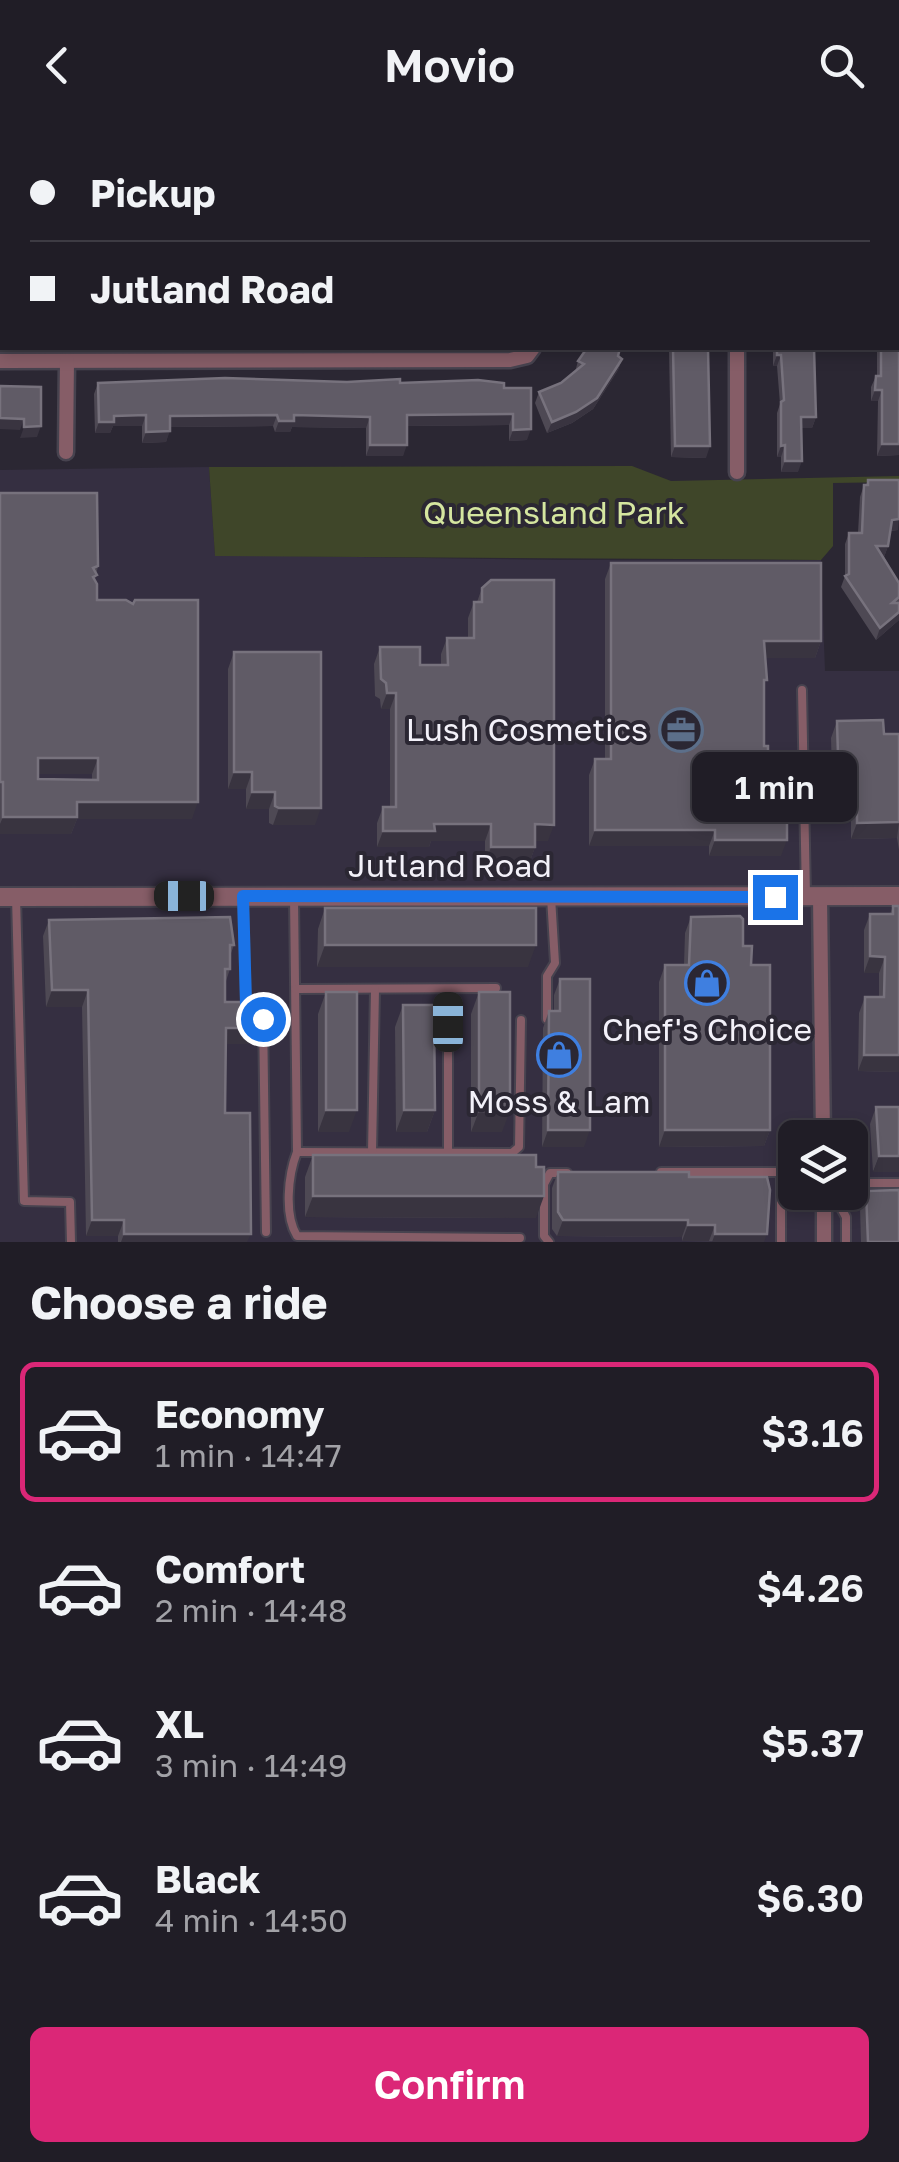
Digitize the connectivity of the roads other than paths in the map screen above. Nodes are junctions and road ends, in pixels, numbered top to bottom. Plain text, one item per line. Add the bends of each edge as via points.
1 (532, 350) edge
2 (738, 350) edge
3 (340, 354) edge
4 (0, 361) edge
5 (67, 361) junction
6 (66, 452) dead end
7 (737, 472) dead end
8 (802, 690) dead end
9 (243, 896) junction
10 (899, 896) edge
11 (8, 897) edge
12 (551, 897) junction
13 (813, 897) junction
14 (294, 898) junction
15 (496, 988) edge
16 (296, 989) junction
17 (375, 989) junction
18 (448, 989) junction
19 (547, 1019) edge
20 (521, 1020) dead end
21 (822, 1120) edge
22 (297, 1152) junction
23 (372, 1153) junction
24 (448, 1153) junction
25 (586, 1172) edge
26 (657, 1172) edge
27 (778, 1172) edge
28 (868, 1183) edge
29 (899, 1183) edge
30 (868, 1198) edge
31 (885, 1198) edge
32 (781, 1210) edge
33 (827, 1210) edge
34 (840, 1210) edge
35 (266, 1232) dead end
36 (520, 1238) dead end
37 (71, 1242) edge
38 (549, 1242) edge
39 (781, 1242) edge
40 (824, 1242) edge
41 (846, 1242) edge

1 - 3 street via 517,360
2 - 7 street
3 - 5 street
4 - 5 street
5 - 6 street
8 - 13 lane
9 - 11 street, Jutland Road
9 - 14 street, Jutland Road
9 - 35 lane via 246,1004 263,1012
10 - 13 street, Jutland Road
11 - 37 lane via 24,1201 70,1202
12 - 13 street, Jutland Road
12 - 14 street, Jutland Road
12 - 19 lane via 555,963 547,976
13 - 21 street
14 - 16 lane
15 - 18 lane
16 - 17 lane
16 - 22 lane
17 - 18 lane
17 - 23 lane
18 - 24 lane
20 - 24 lane via 520,1146 512,1153
22 - 23 lane
22 - 36 lane via 290,1225 297,1236
23 - 24 lane
25 - 38 lane via 550,1173 544,1184
26 - 27 lane
28 - 29 lane
30 - 31 lane
32 - 39 lane
33 - 40 street
34 - 41 lane

